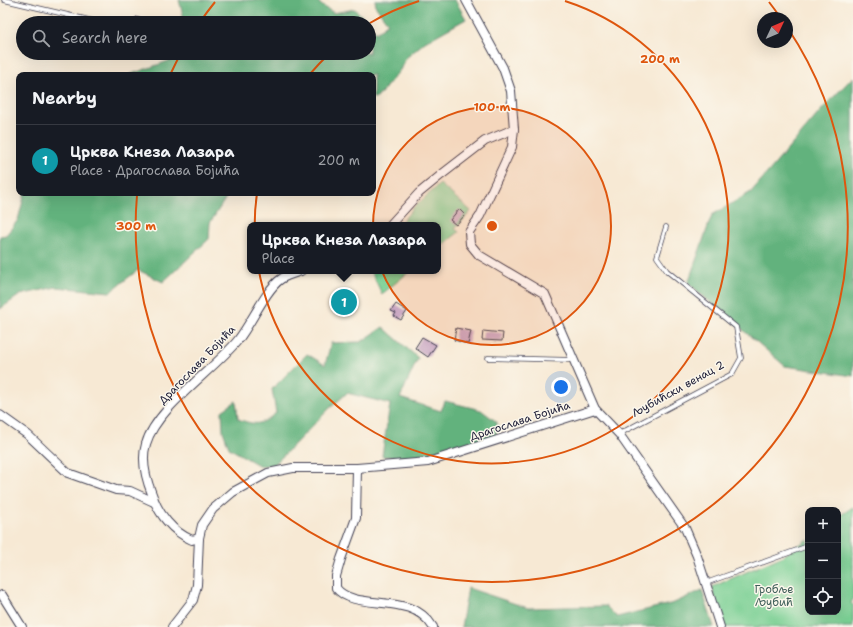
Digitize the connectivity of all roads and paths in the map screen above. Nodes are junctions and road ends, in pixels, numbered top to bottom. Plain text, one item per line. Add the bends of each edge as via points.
1 (4, 0) edge
2 (466, 0) edge
3 (72, 16) edge
4 (514, 129) junction
5 (393, 222) edge
6 (666, 226) dead end
7 (294, 274) edge
8 (488, 358) dead end
9 (573, 360) junction
10 (595, 409) junction
11 (0, 415) edge
12 (619, 434) junction
13 (357, 468) junction
14 (154, 502) junction
15 (199, 538) junction
16 (805, 547) edge
17 (706, 583) junction
18 (2, 595) dead end
19 (22, 627) edge
20 (172, 627) edge
21 (432, 627) edge
22 (720, 627) edge

1 - 3 lane
2 - 4 street via 503,68 511,91
4 - 5 street via 486,142 441,175 419,193
4 - 9 street via 512,147 480,216 469,232 470,244 480,255 545,294
6 - 12 lane, Љубићски венац 2 via 657,257 667,271 736,327 740,358 732,374
7 - 14 street, Драгослава Бојића via 281,279 272,288 238,341 171,405 153,429 146,444 144,467
8 - 9 lane
9 - 10 street
10 - 12 street
10 - 13 street, Драгослава Бојића via 428,462
11 - 14 street via 28,435 68,473 116,490 130,491
12 - 17 street via 685,528 698,556
13 - 15 street, Драгослава Бојића via 292,468 268,473 233,492 213,509 202,525
13 - 21 street via 356,518 336,576 336,588 347,597 416,610 426,617
14 - 15 street, Драгослава Бојића via 157,510 181,536 192,540
15 - 20 street, Драгослава Бојића via 197,586 193,600
16 - 17 lane
17 - 22 street
18 - 19 street

